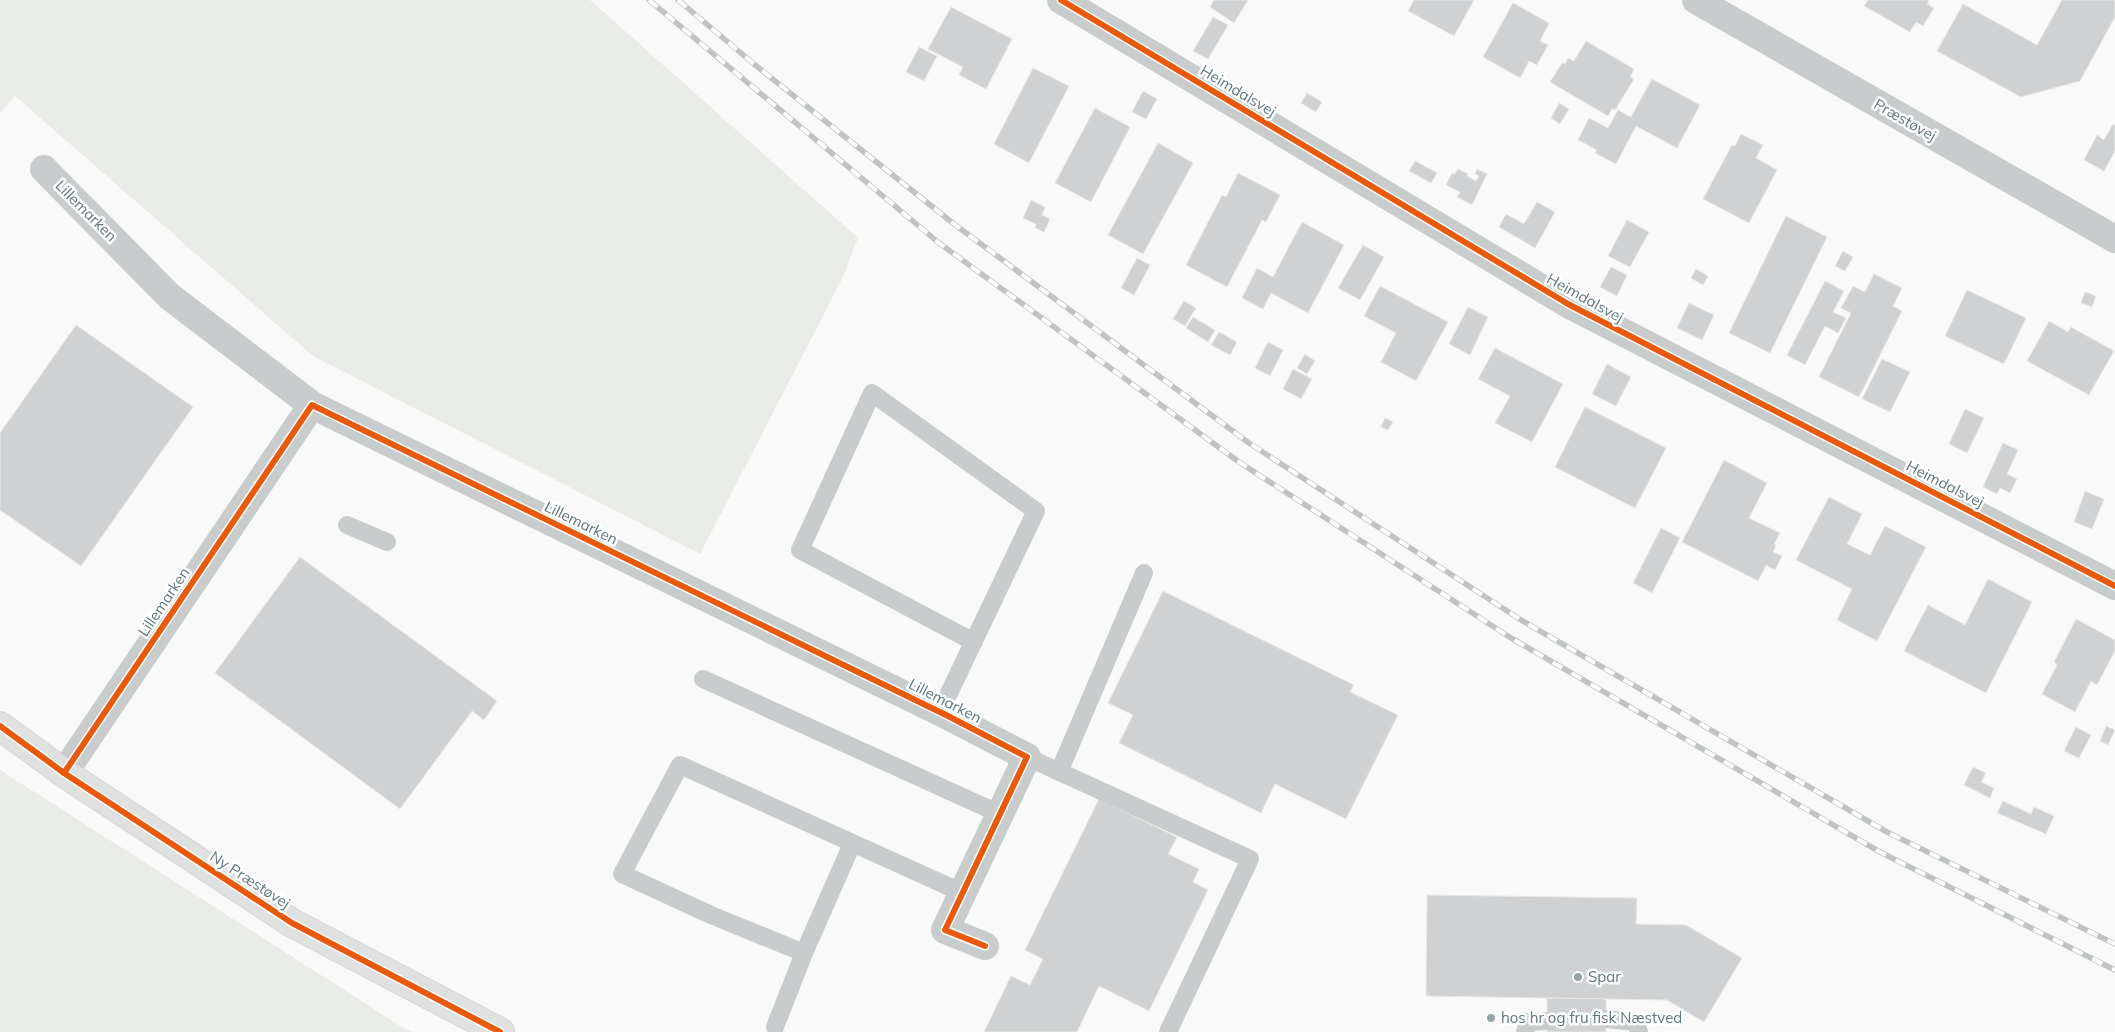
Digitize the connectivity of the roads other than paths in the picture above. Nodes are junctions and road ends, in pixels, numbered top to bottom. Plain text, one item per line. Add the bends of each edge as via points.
1 (1061, 0) edge
2 (1696, 0) edge
3 (44, 169) dead end
4 (2115, 239) edge
5 (312, 405) junction
6 (347, 525) dead end
7 (387, 542) dead end
8 (1144, 573) dead end
9 (2115, 586) edge
10 (974, 642) junction
11 (703, 679) dead end
12 (940, 712) junction
13 (0, 726) edge
14 (1028, 757) junction
15 (64, 772) junction
16 (1060, 772) junction
17 (1000, 814) junction
18 (852, 844) junction
19 (963, 893) junction
20 (985, 946) dead end
21 (804, 953) junction
22 (1606, 1019) dead end
23 (1547, 1022) dead end
24 (775, 1027) dead end
25 (500, 1032) edge
26 (1168, 1032) edge
27 (1525, 1032) edge
28 (1639, 1032) edge

1 - 9 street, Heimdalsvej via 1568,304
2 - 4 street, Præstøvej
3 - 5 street, Lillemarken via 169,296
5 - 12 street, Lillemarken
5 - 15 street, Lillemarken
6 - 7 lane
8 - 16 lane
10 - 10 lane via 1036,511 872,393 800,550
10 - 12 lane
11 - 17 lane
12 - 14 street, Lillemarken
13 - 15 street, Ny Præstøvej
14 - 16 lane
14 - 17 street
15 - 25 street, Ny Præstøvej via 292,923
16 - 26 lane via 1250,859
17 - 19 street
18 - 19 lane
18 - 21 lane
18 - 21 lane via 680,766 622,874 710,915
19 - 20 street via 946,930
21 - 24 lane
22 - 28 lane via 1636,1022
23 - 27 lane via 1528,1022

